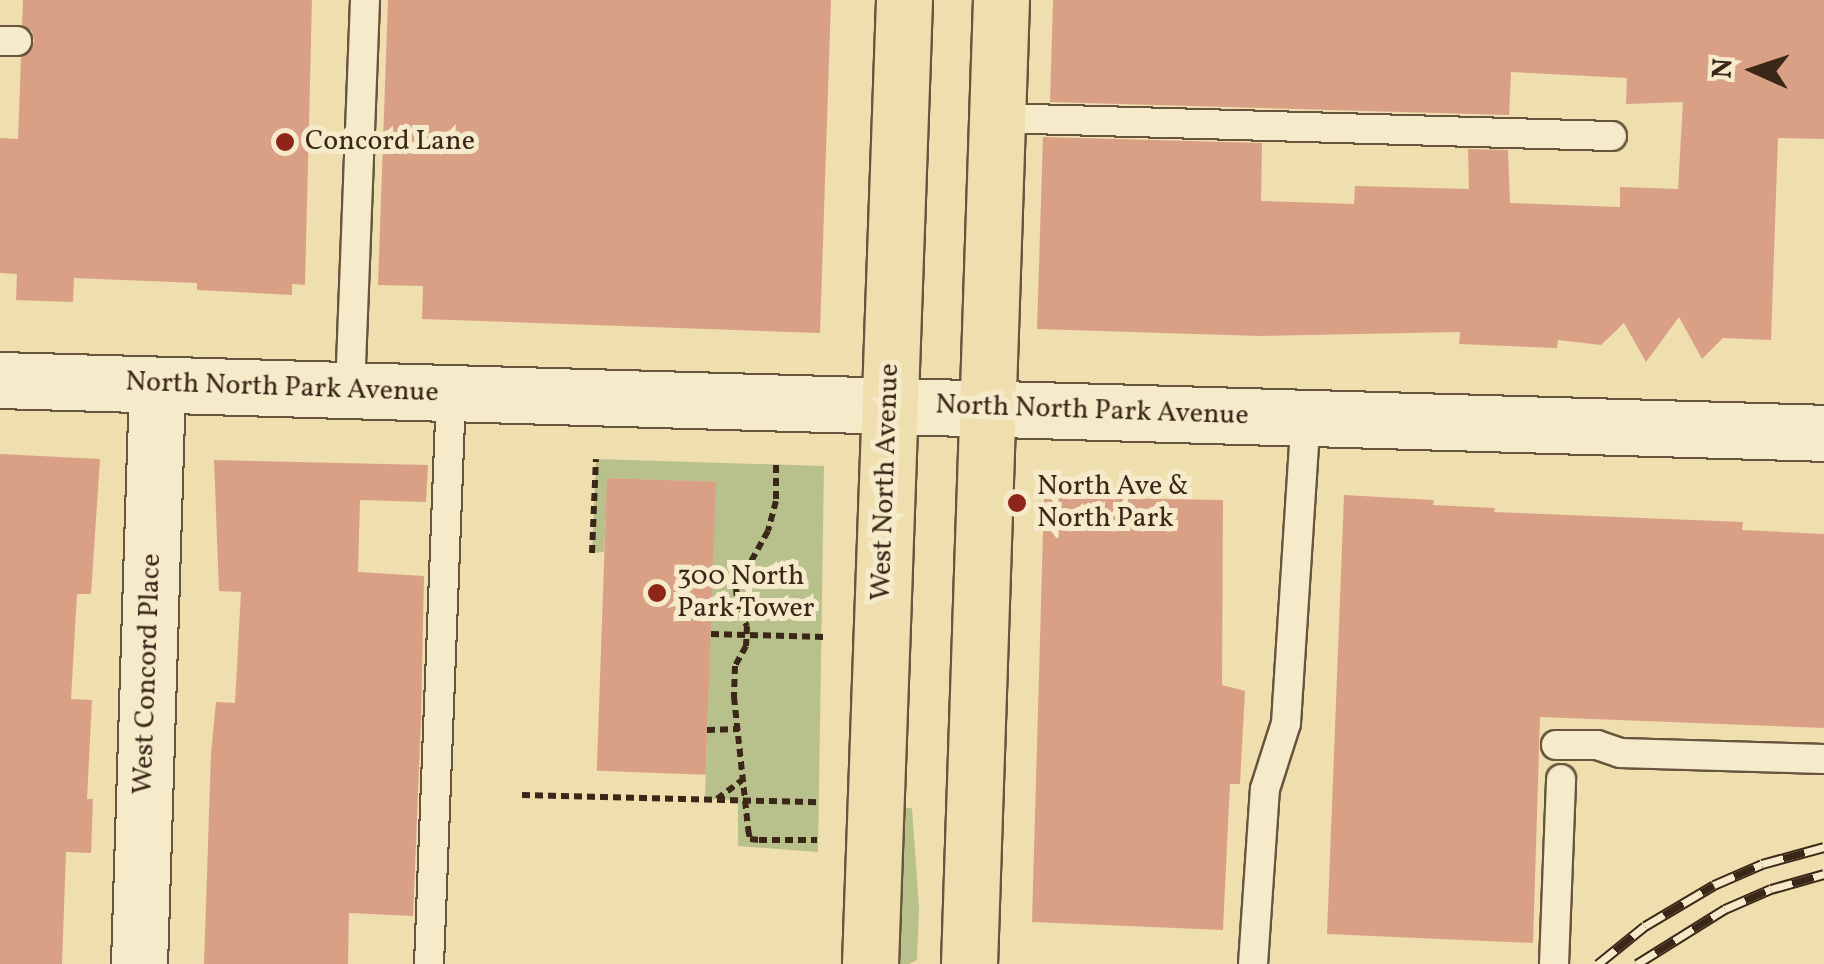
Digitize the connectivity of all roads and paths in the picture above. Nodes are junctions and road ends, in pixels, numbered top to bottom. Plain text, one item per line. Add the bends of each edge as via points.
1 (365, 0) edge
2 (904, 0) edge
3 (1001, 0) edge
4 (997, 118) junction
5 (1612, 136) dead end
6 (0, 380) edge
7 (157, 385) junction
8 (350, 391) junction
9 (451, 393) junction
10 (888, 406) junction
11 (989, 408) junction
12 (1306, 417) junction
13 (1824, 433) edge
14 (596, 459) dead end
15 (776, 465) dead end
16 (592, 553) dead end
17 (711, 634) dead end
18 (748, 636) junction
19 (824, 637) dead end
20 (739, 729) junction
21 (708, 730) dead end
22 (1556, 744) dead end
23 (1824, 759) edge
24 (742, 779) junction
25 (1562, 780) dead end
26 (522, 795) dead end
27 (714, 800) junction
28 (748, 800) junction
29 (818, 802) dead end
30 (817, 840) dead end
31 (138, 964) edge
32 (429, 964) edge
33 (870, 964) edge
34 (969, 964) edge
35 (1253, 964) edge
36 (1554, 964) edge

1 - 8 lane
2 - 10 main road, West North Avenue
3 - 4 main road
4 - 5 lane
4 - 11 main road
6 - 7 street, North North Park Avenue
7 - 8 street, North North Park Avenue
7 - 31 street, West Concord Place
8 - 9 street, North North Park Avenue
9 - 10 street, North North Park Avenue
9 - 32 lane
10 - 11 street, North North Park Avenue
10 - 33 main road, West North Avenue
11 - 12 street, North North Park Avenue
11 - 34 main road
12 - 13 street, North North Park Avenue
12 - 35 lane via 1286,723 1265,789
14 - 16 path
15 - 18 path via 768,531 736,588
17 - 18 path
18 - 19 path
18 - 20 path via 735,666
20 - 21 path
20 - 24 path
22 - 23 lane
24 - 27 path
24 - 28 path
25 - 36 lane
26 - 27 path
27 - 28 path
28 - 29 path
28 - 30 path via 750,839

